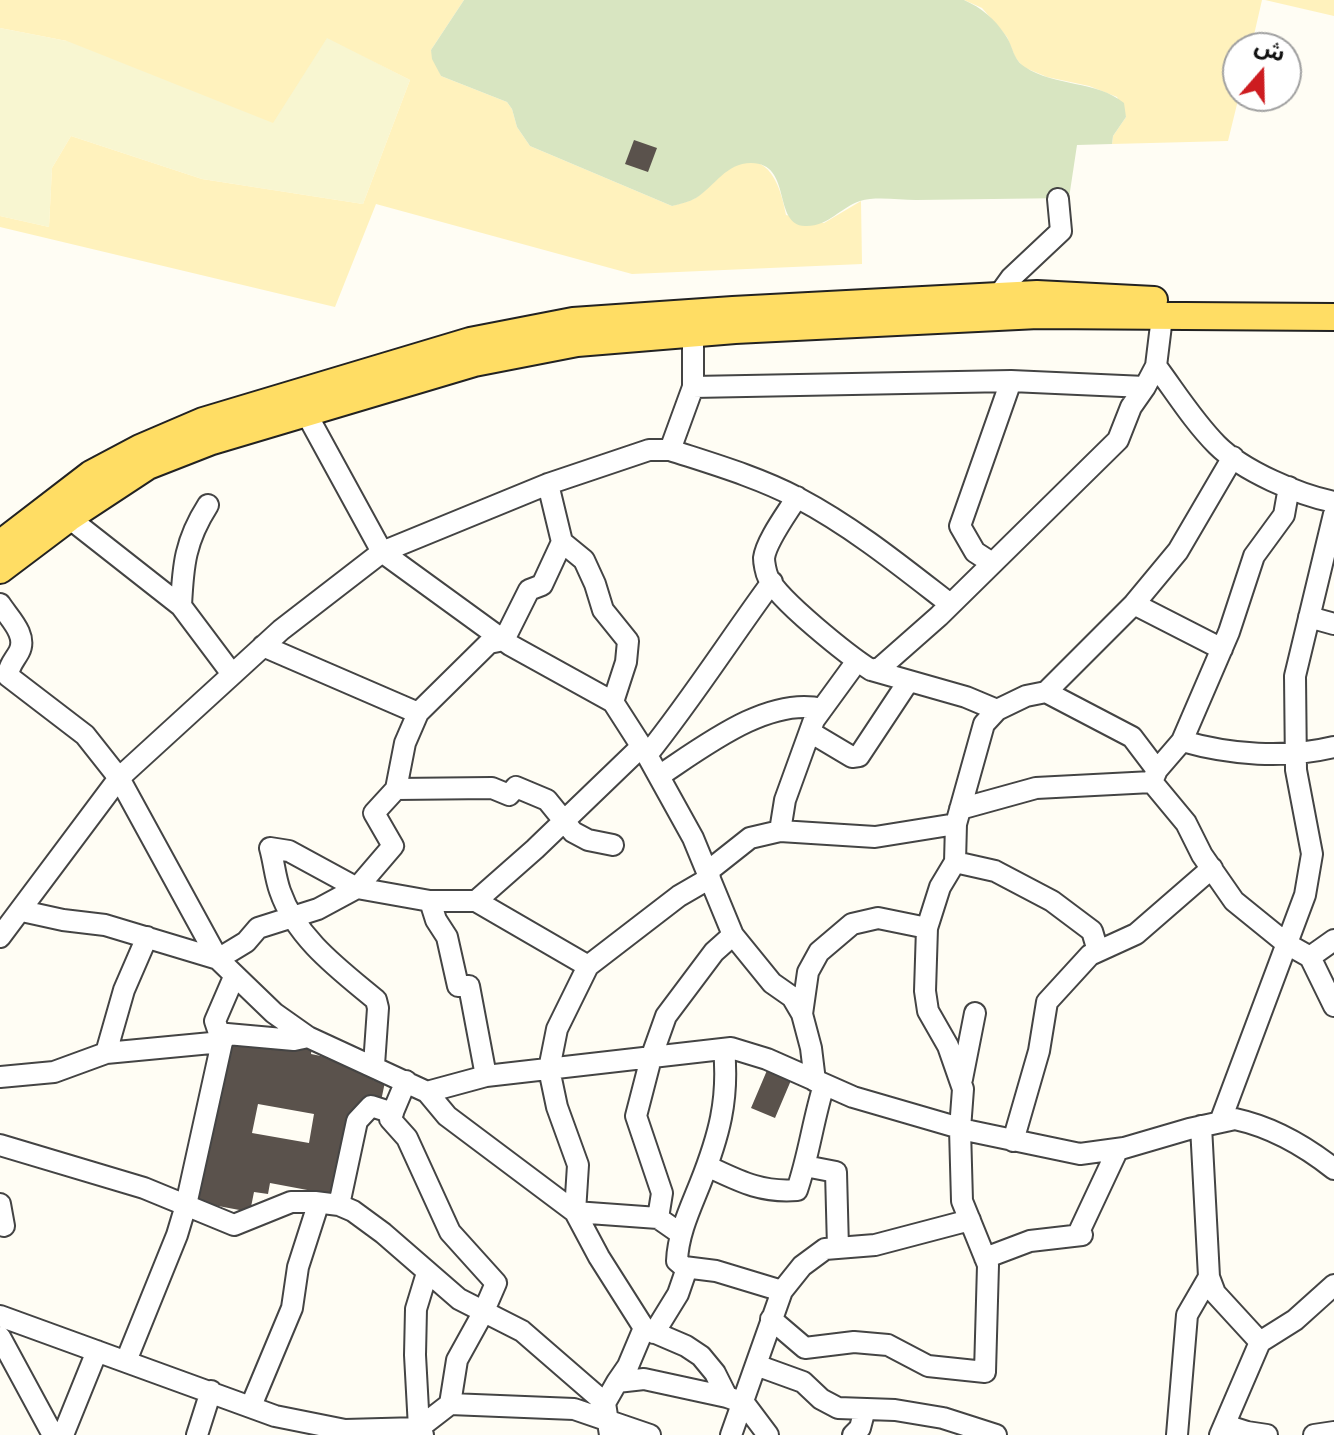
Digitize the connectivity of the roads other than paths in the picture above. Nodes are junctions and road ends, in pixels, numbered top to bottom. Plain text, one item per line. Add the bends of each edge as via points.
1 (1058, 199) dead end
2 (998, 296) junction
3 (1334, 304) edge
4 (1162, 317) junction
5 (1334, 317) edge
6 (693, 334) junction
7 (1156, 366) junction
8 (1011, 381) junction
9 (693, 387) junction
10 (1145, 387) junction
11 (306, 413) junction
12 (670, 450) junction
13 (1233, 457) junction
14 (548, 484) junction
15 (1289, 487) junction
16 (797, 497) junction
17 (1334, 502) edge
18 (208, 505) dead end
19 (1334, 514) edge
20 (69, 518) junction
21 (562, 542) junction
22 (0, 544) edge
23 (382, 552) junction
24 (992, 563) junction
25 (0, 570) edge
26 (772, 582) junction
27 (0, 604) edge
28 (950, 604) junction
29 (1134, 604) junction
30 (181, 606) junction
31 (1309, 617) junction
32 (1334, 624) edge
33 (504, 640) junction
34 (263, 646) junction
35 (1222, 649) junction
36 (864, 665) junction
37 (232, 674) junction
38 (908, 682) junction
39 (1046, 692) junction
40 (613, 702) junction
41 (822, 709) junction
42 (997, 710) junction
43 (418, 713) junction
44 (810, 732) junction
45 (1182, 741) junction
46 (1334, 747) edge
47 (645, 751) junction
48 (1296, 754) junction
49 (659, 776) junction
50 (1155, 776) junction
51 (119, 778) junction
52 (396, 789) junction
53 (958, 816) junction
54 (565, 820) junction
55 (780, 831) junction
56 (613, 845) dead end
57 (955, 862) junction
58 (1212, 868) junction
59 (709, 875) junction
60 (357, 888) junction
61 (430, 901) junction
62 (476, 901) junction
63 (22, 911) junction
64 (292, 916) junction
65 (927, 928) junction
66 (733, 935) junction
67 (0, 937) edge
68 (147, 937) junction
69 (1334, 940) edge
70 (1287, 944) junction
71 (1098, 951) junction
72 (1310, 957) junction
73 (218, 959) junction
74 (588, 966) junction
75 (234, 977) junction
76 (1334, 1006) edge
77 (975, 1013) dead end
78 (802, 1014) junction
79 (308, 1037) junction
80 (222, 1042) junction
81 (724, 1049) junction
82 (106, 1053) junction
83 (651, 1058) junction
84 (374, 1065) junction
85 (549, 1069) junction
86 (486, 1076) junction
87 (0, 1077) edge
88 (406, 1081) junction
89 (820, 1083) junction
90 (961, 1084) junction
91 (427, 1092) junction
92 (393, 1113) junction
93 (1211, 1124) junction
94 (960, 1129) junction
95 (1013, 1141) junction
96 (0, 1145) edge
97 (1118, 1149) junction
98 (707, 1166) junction
99 (805, 1166) junction
100 (1334, 1169) edge
101 (315, 1202) junction
102 (0, 1204) edge
103 (186, 1205) junction
104 (339, 1205) junction
105 (575, 1212) junction
106 (658, 1218) junction
107 (970, 1220) junction
108 (4, 1226) dead end
109 (681, 1234) junction
110 (838, 1248) junction
111 (985, 1258) junction
112 (687, 1268) junction
113 (427, 1273) junction
114 (1209, 1277) junction
115 (1334, 1285) edge
116 (782, 1291) junction
117 (483, 1313) junction
118 (0, 1316) edge
119 (771, 1319) junction
120 (649, 1330) junction
121 (0, 1337) edge
122 (1260, 1342) junction
123 (97, 1351) junction
124 (126, 1361) junction
125 (756, 1365) junction
126 (617, 1382) junction
127 (211, 1391) junction
128 (735, 1400) junction
129 (450, 1404) junction
130 (251, 1406) junction
131 (608, 1420) edge
132 (862, 1427) edge
133 (1222, 1430) edge
134 (344, 1432) edge
135 (421, 1432) edge
136 (1334, 1432) edge
137 (51, 1434) edge
138 (197, 1435) edge
139 (650, 1435) edge
140 (731, 1435) edge
141 (768, 1435) edge
142 (996, 1435) edge
143 (1177, 1435) edge
144 (1267, 1435) edge
145 (1314, 1435) edge

1 - 2 street via 1061,231
2 - 3 main road
2 - 22 main road via 573,321 470,341 203,421 140,448 91,474
4 - 5 main road
4 - 6 main road via 1038,315
4 - 7 street
6 - 9 street
6 - 11 main road via 577,343 474,363
7 - 10 street
7 - 13 street via 1197,423
8 - 9 street
8 - 10 street
8 - 24 street via 960,526 975,552
9 - 12 street
10 - 24 street via 1118,440
11 - 20 main road via 148,466
11 - 23 street
12 - 14 street via 649,450
12 - 16 street
13 - 15 street
13 - 29 street via 1178,551
14 - 21 street
14 - 23 street
15 - 17 street
15 - 35 street via 1284,515 1254,556
16 - 26 street via 764,559
16 - 28 street via 874,544
18 - 30 street via 187,547
19 - 31 street
20 - 25 main road
20 - 30 street
21 - 33 street via 542,585 529,590
21 - 40 street via 584,560 603,610 628,641
23 - 33 street
23 - 34 street
24 - 28 street
26 - 36 street
26 - 47 street via 671,728
27 - 51 street via 22,636 8,676 85,735
28 - 36 street via 880,668
29 - 35 street
29 - 39 street
30 - 37 street
31 - 32 street
31 - 48 street via 1295,676
33 - 40 street
33 - 43 street via 489,643
34 - 37 street
34 - 43 street
35 - 45 street
36 - 38 street
36 - 41 street
37 - 51 street
38 - 42 street
38 - 44 street via 859,756
39 - 42 street
39 - 50 street via 1132,737
40 - 47 street
41 - 44 street
41 - 49 street via 781,708 716,738
42 - 53 street via 984,724
43 - 52 street via 405,743
44 - 55 street via 785,800
45 - 48 street via 1213,750
45 - 50 street
46 - 48 street
47 - 49 street
47 - 54 street
48 - 70 street via 1312,854 1305,895
49 - 59 street
50 - 53 street via 1036,788
50 - 58 street
51 - 63 street
51 - 73 street
52 - 54 street via 492,788 509,795 516,787 547,800
52 - 60 street via 374,813 393,846
53 - 55 street via 875,837
53 - 57 street
54 - 56 street via 588,840
54 - 62 street
55 - 59 street via 750,838
57 - 65 street via 940,887
57 - 71 street via 995,871 1052,901 1092,931
58 - 70 street via 1234,901
58 - 71 street via 1136,934
59 - 66 street
59 - 74 street
60 - 61 street
60 - 64 street
60 - 64 street via 289,851 270,848 280,892
61 - 62 street
61 - 86 street via 447,937 458,986 469,986
62 - 74 street
63 - 67 street
63 - 68 street
64 - 73 street via 258,928
64 - 84 street via 321,954 376,1000
65 - 78 street via 878,918 852,924 819,952 808,972
65 - 90 street via 928,1011
66 - 78 street
66 - 83 street via 666,1016
68 - 73 street
68 - 82 street via 124,990
69 - 72 street
70 - 72 street
70 - 93 street
71 - 95 street via 1047,1002
72 - 76 street
73 - 75 street
74 - 85 street via 557,1029
75 - 79 street
75 - 80 street via 215,1021
77 - 90 street
78 - 89 street
79 - 80 street via 227,1034
79 - 84 street
80 - 82 street
80 - 103 street
81 - 83 street
81 - 89 street via 767,1059
81 - 98 street via 727,1082
82 - 87 street via 54,1072
83 - 85 street
83 - 106 street via 636,1116 662,1193
84 - 88 street
85 - 86 street
85 - 105 street via 578,1165
86 - 91 street
88 - 91 street
88 - 92 street
89 - 94 street
89 - 99 street
90 - 94 street
91 - 105 street via 447,1116
92 - 104 street via 371,1106 357,1121
92 - 117 street via 390,1119 407,1138 450,1232 496,1283
93 - 97 street
93 - 100 street via 1248,1122 1307,1147
93 - 114 street
94 - 95 street
94 - 107 street via 962,1201
95 - 97 street via 1080,1154
96 - 103 street
97 - 111 street via 1082,1235 1030,1241
98 - 99 street via 773,1192 797,1190
98 - 109 street
99 - 110 street via 836,1172
101 - 103 street via 291,1202 234,1225
101 - 104 street
101 - 130 street via 292,1308
102 - 108 street
103 - 124 street
104 - 113 street via 383,1233
105 - 106 street
105 - 120 street
106 - 109 street
107 - 110 street via 875,1245
107 - 111 street
109 - 112 street via 677,1261
110 - 116 street via 825,1249 802,1266
111 - 119 street via 985,1372 928,1366 888,1345 854,1342 805,1348
112 - 116 street
112 - 120 street via 678,1294
113 - 117 street
113 - 135 street via 416,1309
114 - 122 street via 1215,1293
114 - 143 street via 1187,1315
115 - 122 street
116 - 119 street
117 - 129 street via 457,1360
117 - 131 street via 522,1331
118 - 123 street
119 - 125 street
120 - 126 street
120 - 128 street via 701,1356
121 - 137 street
122 - 133 street
123 - 124 street
123 - 137 street
124 - 127 street
125 - 128 street
125 - 132 street via 803,1382
126 - 128 street via 644,1379
126 - 131 street
127 - 130 street
127 - 138 street
128 - 140 street
128 - 141 street
129 - 131 street via 574,1409
129 - 135 street
130 - 134 street
131 - 139 street
132 - 142 street via 895,1410
133 - 144 street
134 - 135 street via 379,1427
136 - 145 street

